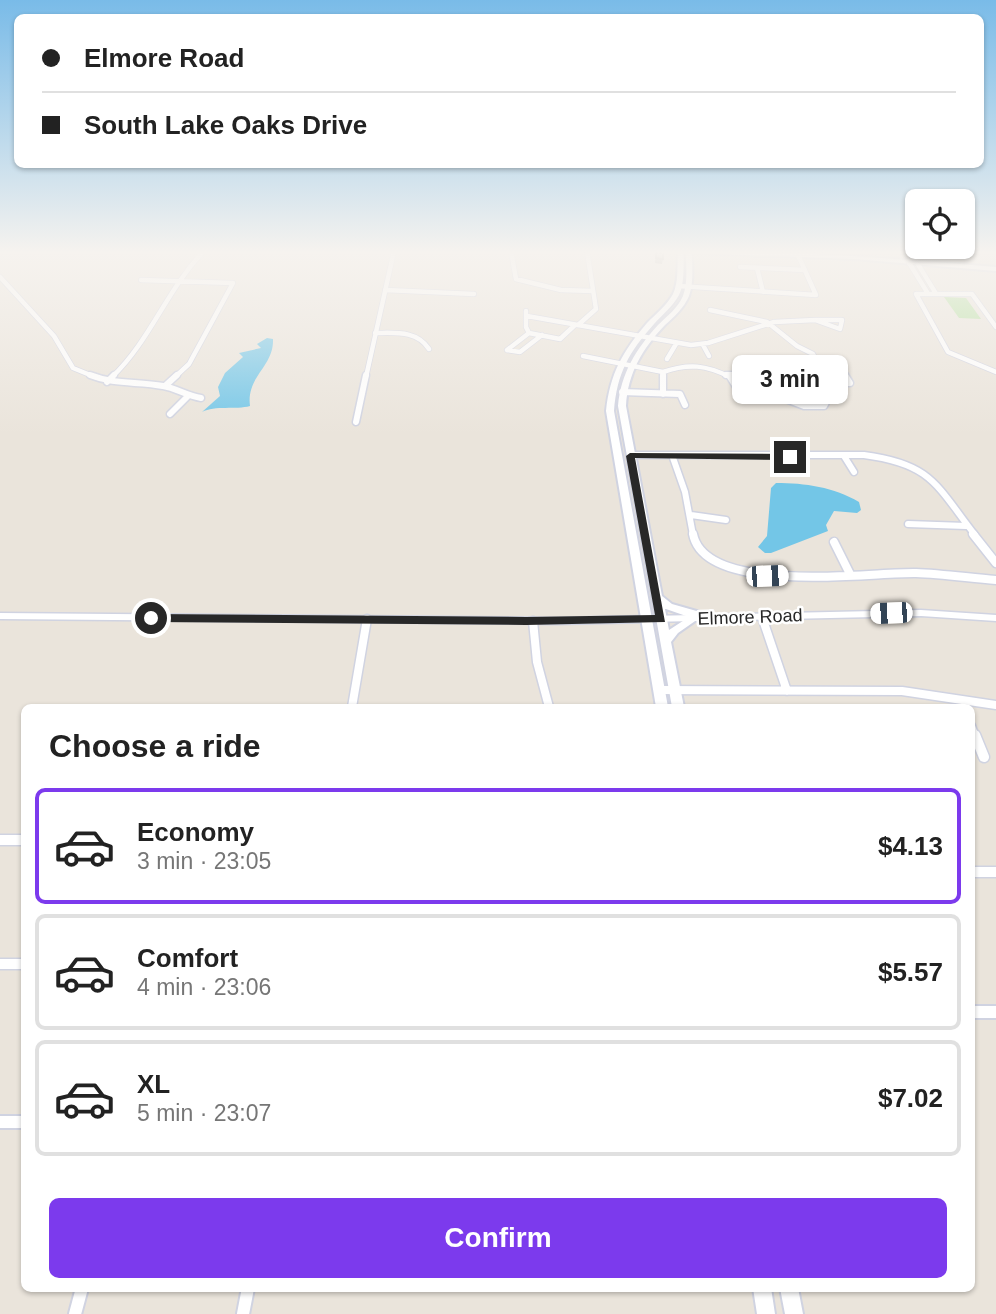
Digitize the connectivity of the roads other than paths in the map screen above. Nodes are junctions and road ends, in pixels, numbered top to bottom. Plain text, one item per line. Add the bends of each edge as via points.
1 (32, 312) edge
2 (158, 312) edge
3 (216, 312) edge
4 (380, 312) edge
5 (592, 312) edge
6 (662, 312) edge
7 (673, 312) edge
8 (721, 312) edge
9 (924, 312) edge
10 (985, 312) edge
11 (815, 320) junction
12 (767, 322) junction
13 (576, 325) junction
14 (996, 327) edge
15 (375, 333) junction
16 (529, 333) junction
17 (541, 335) junction
18 (644, 338) junction
19 (676, 344) junction
20 (703, 345) junction
21 (429, 349) dead end
22 (583, 356) dead end
23 (709, 356) dead end
24 (667, 359) dead end
25 (624, 366) junction
26 (820, 368) dead end
27 (663, 372) junction
28 (996, 372) edge
29 (845, 375) dead end
30 (730, 377) junction
31 (107, 382) junction
32 (827, 383) junction
33 (165, 386) junction
34 (622, 393) junction
35 (663, 394) junction
36 (188, 396) junction
37 (201, 398) dead end
38 (685, 405) dead end
39 (610, 411) junction
40 (622, 411) junction
41 (170, 414) dead end
42 (356, 422) dead end
43 (673, 455) junction
44 (630, 456) junction
45 (844, 456) junction
46 (854, 472) dead end
47 (628, 515) junction
48 (641, 515) junction
49 (691, 515) junction
50 (726, 520) dead end
51 (908, 524) dead end
52 (966, 526) junction
53 (834, 542) dead end
54 (996, 563) edge
55 (850, 574) junction
56 (996, 580) edge
57 (657, 597) junction
58 (0, 616) edge
59 (762, 617) junction
60 (996, 618) edge
61 (645, 619) junction
62 (661, 619) junction
63 (693, 619) junction
64 (710, 619) junction
65 (367, 620) junction
66 (533, 621) junction
67 (666, 642) junction
68 (659, 690) junction
69 (675, 690) junction
70 (787, 691) junction
71 (353, 704) edge
72 (548, 704) edge
73 (661, 704) edge
74 (677, 704) edge
75 (964, 704) edge
76 (975, 704) edge
77 (996, 705) edge
78 (975, 736) edge
79 (984, 757) dead end
80 (0, 840) edge
81 (21, 840) edge
82 (975, 872) edge
83 (996, 872) edge
84 (0, 964) edge
85 (21, 964) edge
86 (975, 1012) edge
87 (996, 1012) edge
88 (0, 1122) edge
89 (21, 1122) edge
90 (81, 1292) edge
91 (247, 1292) edge
92 (763, 1292) edge
93 (790, 1292) edge
94 (75, 1314) edge
95 (243, 1314) edge
96 (766, 1314) edge
97 (794, 1314) edge

1 - 31 street via 64,350 69,364
2 - 31 street via 125,364
3 - 33 street via 189,364
4 - 15 street
5 - 13 street
6 - 18 main road
7 - 18 main road
8 - 12 street
9 - 28 street via 948,352
10 - 14 street
11 - 11 street via 822,319 842,320 840,329
11 - 12 street via 794,317
12 - 20 street
12 - 26 street via 813,354
13 - 16 street via 526,313
13 - 17 street via 559,339
13 - 18 street
15 - 21 street via 419,337
15 - 42 street
16 - 17 street
16 - 17 street via 507,351 520,352
18 - 19 street
18 - 25 main road
19 - 20 street
19 - 24 street
20 - 23 street
22 - 25 street
25 - 27 street
25 - 34 main road
25 - 39 main road via 610,395
27 - 30 street via 708,366
27 - 35 street
29 - 32 street via 850,383
30 - 32 street via 801,375
30 - 32 street via 741,395 789,398 804,406 824,406 831,393
31 - 33 street
33 - 36 street
34 - 35 street
34 - 40 main road
35 - 38 street via 680,394
36 - 37 street
36 - 41 street
39 - 40 main road
39 - 47 main road
40 - 44 main road
43 - 44 street
43 - 45 street
43 - 49 street
44 - 48 main road
45 - 46 street
45 - 52 street via 878,455 913,466 929,476
47 - 48 main road
47 - 61 main road
48 - 57 main road
49 - 50 street
49 - 55 street via 697,545 721,565 761,576
51 - 52 street
52 - 54 street
53 - 55 street
55 - 56 street
57 - 62 main road
57 - 64 main road via 669,607
58 - 65 street, Elmore Road
59 - 60 street, Elmore Road via 920,613
59 - 64 street, Elmore Road
59 - 70 street
61 - 62 street, Elmore Road
61 - 66 street, Elmore Road
61 - 68 main road
62 - 63 street, Elmore Road
62 - 67 main road
63 - 64 street, Elmore Road
63 - 67 main road
65 - 66 street, Elmore Road
65 - 71 street
66 - 72 street
67 - 69 main road
68 - 69 street
68 - 73 main road
69 - 70 street
69 - 74 main road
70 - 75 street via 909,691
76 - 77 street
78 - 79 street
80 - 81 street
82 - 83 street
84 - 85 street
86 - 87 street
88 - 89 street
90 - 94 street
91 - 95 street
92 - 96 main road
93 - 97 main road

